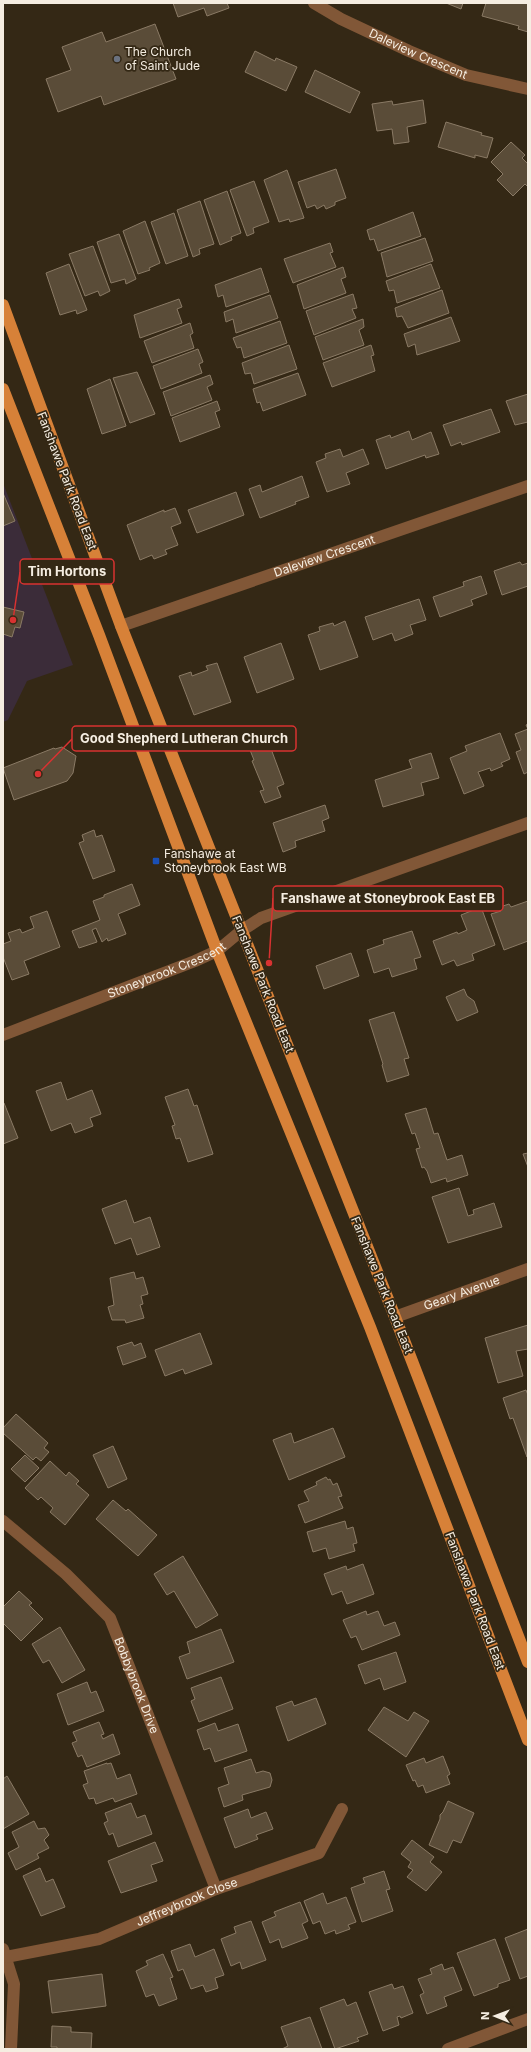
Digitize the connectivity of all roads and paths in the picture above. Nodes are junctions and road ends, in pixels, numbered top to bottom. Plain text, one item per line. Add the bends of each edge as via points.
1 (314, 3) edge
2 (528, 89) edge
3 (3, 305) edge
4 (3, 390) edge
5 (528, 486) edge
6 (122, 626) junction
7 (528, 823) edge
8 (241, 931) junction
9 (217, 951) junction
10 (3, 1035) edge
11 (528, 1269) edge
12 (395, 1317) junction
13 (3, 1521) edge
14 (528, 1662) edge
15 (528, 1740) edge
16 (342, 1809) dead end
17 (216, 1889) junction
18 (4, 1953) edge
19 (528, 2019) edge
20 (11, 2049) edge
21 (448, 2049) edge

1 - 2 street, Daleview Crescent via 341,19 409,51 466,74
3 - 6 main road, Fanshawe Park Road East
4 - 9 main road, Fanshawe Park Road East via 99,635
5 - 6 street, Daleview Crescent
6 - 8 main road, Fanshawe Park Road East
7 - 8 street, Stoneybrook Crescent via 261,918
8 - 9 street, Stoneybrook Crescent
8 - 12 main road, Fanshawe Park Road East
9 - 10 street, Stoneybrook Crescent
9 - 15 main road, Fanshawe Park Road East via 370,1327
11 - 12 street, Geary Avenue
12 - 14 main road, Fanshawe Park Road East
13 - 17 street, Bobbybrook Drive via 66,1574 110,1618
16 - 17 street, Jeffreybrook Close via 319,1853
17 - 18 street, Jeffreybrook Close via 99,1938
18 - 20 street via 14,1984
19 - 21 street

